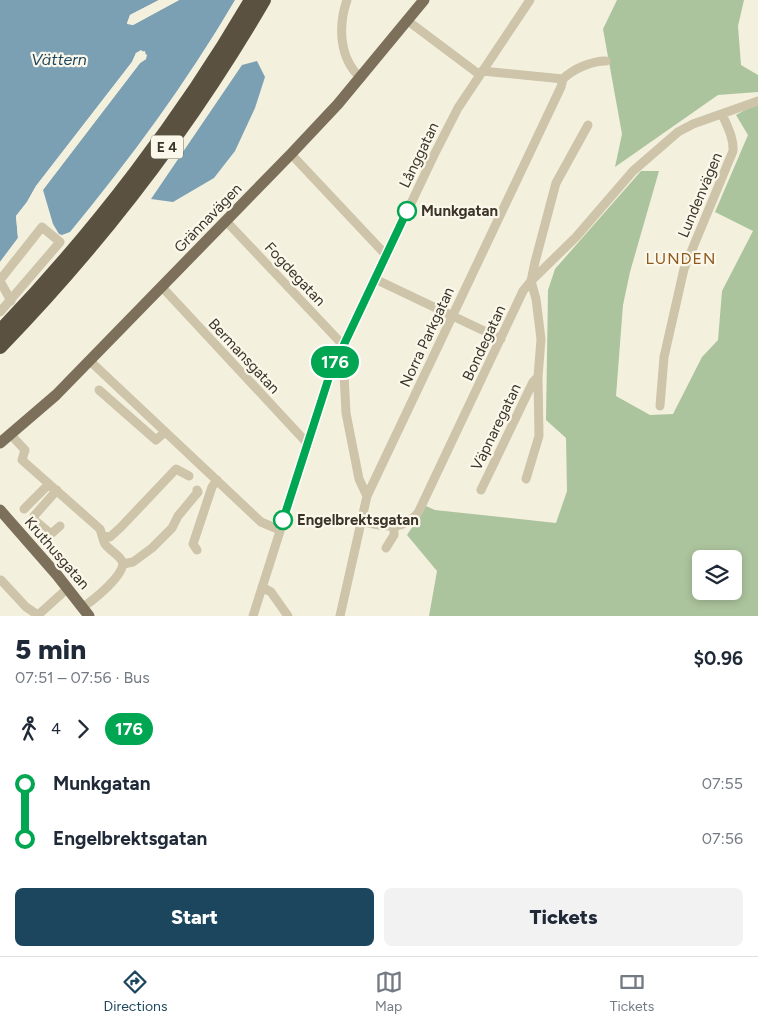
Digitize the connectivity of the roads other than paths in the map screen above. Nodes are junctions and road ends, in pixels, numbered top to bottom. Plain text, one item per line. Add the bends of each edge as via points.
1 (251, 0) edge
2 (264, 0) edge
3 (347, 0) edge
4 (424, 0) edge
5 (530, 0) edge
6 (408, 21) junction
7 (606, 60) dead end
8 (481, 73) junction
9 (361, 78) junction
10 (563, 79) junction
11 (758, 101) edge
12 (722, 114) junction
13 (588, 125) dead end
14 (291, 154) junction
15 (226, 221) junction
16 (386, 255) junction
17 (375, 279) junction
18 (0, 281) edge
19 (531, 281) junction
20 (162, 288) junction
21 (11, 301) junction
22 (0, 312) edge
23 (452, 316) junction
24 (0, 331) edge
25 (501, 339) junction
26 (344, 345) junction
27 (0, 347) edge
28 (90, 361) junction
29 (334, 363) junction
30 (538, 377) junction
31 (99, 390) dead end
32 (660, 406) dead end
33 (165, 432) junction
34 (11, 435) junction
35 (0, 443) edge
36 (307, 443) junction
37 (189, 476) dead end
38 (526, 479) dead end
39 (217, 480) junction
40 (49, 484) junction
41 (57, 490) junction
42 (197, 490) dead end
43 (481, 490) dead end
44 (367, 496) junction
45 (24, 509) dead end
46 (2, 517) edge
47 (361, 522) junction
48 (60, 526) dead end
49 (394, 526) junction
50 (280, 530) junction
51 (103, 536) junction
52 (386, 548) dead end
53 (197, 550) dead end
54 (123, 564) junction
55 (1, 580) edge
56 (262, 586) junction
57 (68, 588) junction
58 (86, 611) edge
59 (253, 616) edge
60 (288, 616) edge
61 (340, 616) edge

1 - 24 highway, E 4 via 192,94 135,172 78,244
2 - 27 highway, E 4 via 202,99 143,180 80,258
3 - 9 street via 342,19 343,50 348,63
4 - 6 main road, Grännavägen
5 - 8 street, Långgatan
6 - 8 street
6 - 9 main road, Grännavägen
7 - 10 street via 569,72
8 - 10 street
8 - 16 street, Långgatan via 442,138
9 - 14 main road, Grännavägen
10 - 23 street, Norra Parkgatan
11 - 12 street
12 - 19 street via 693,124 658,148
12 - 32 street, Lundenvägen via 734,144 733,151 684,269 664,357
13 - 19 street, Bondegatan via 556,183
14 - 15 main road, Grännavägen
14 - 16 street
15 - 20 main road, Grännavägen
15 - 26 street, Fogdegatan
16 - 17 street, Långgatan
17 - 23 street
17 - 26 street, Långgatan
18 - 21 street
18 - 21 street via 42,227 60,242
19 - 25 street, Bondegatan
19 - 30 street, Väpnaregatan via 541,339
20 - 28 main road, Grännavägen
20 - 36 street, Bermansgatan
21 - 22 street
23 - 25 street
23 - 44 street, Norra Parkgatan
25 - 49 street, Bondegatan via 418,513 403,526
26 - 29 street, Långgatan
28 - 33 street
28 - 34 main road, Grännavägen
29 - 36 street, Långgatan
29 - 44 street via 344,374 346,413 359,479
30 - 38 street, Väpnaregatan via 539,436
30 - 43 street, Väpnaregatan
31 - 33 street via 156,440
33 - 39 street
34 - 35 main road, Grännavägen
34 - 40 street via 24,450 22,460
36 - 50 street, Långgatan
37 - 51 street via 176,469 121,527 110,537
39 - 50 street via 261,522
39 - 53 street via 193,544
40 - 41 street
40 - 45 street
41 - 48 street via 33,519 51,534
41 - 51 street
42 - 54 street via 172,528 156,544 133,562
44 - 47 street, Norra Parkgatan
46 - 57 main road, Kruthusgatan
47 - 49 street
47 - 61 street, Norra Parkgatan
49 - 52 street via 394,535
50 - 56 street, Långgatan
51 - 54 street via 104,543
54 - 58 street via 122,570
55 - 57 street via 38,616
56 - 59 street, Långgatan
56 - 60 street via 271,592
57 - 58 main road, Kruthusgatan

